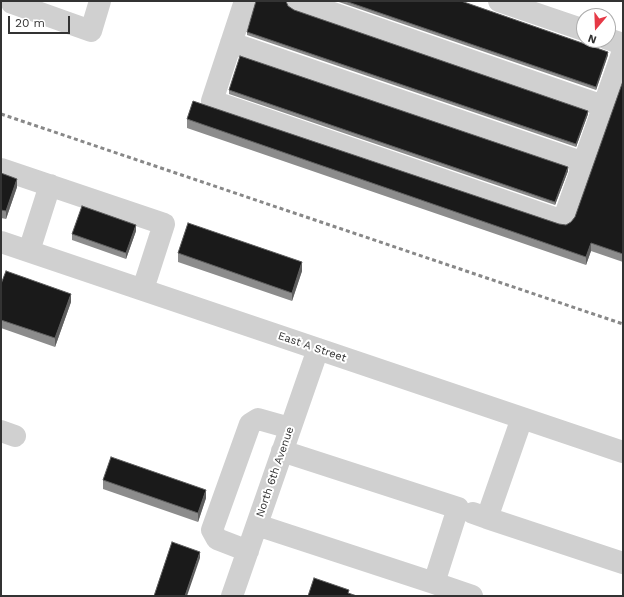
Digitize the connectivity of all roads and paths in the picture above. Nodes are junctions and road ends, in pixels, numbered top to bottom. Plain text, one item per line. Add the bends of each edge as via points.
1 (100, 1) edge
2 (245, 1) edge
3 (298, 1) edge
4 (499, 1) edge
5 (12, 3) dead end
6 (576, 27) edge
7 (231, 43) junction
8 (623, 51) edge
9 (603, 106) junction
10 (584, 163) junction
11 (1, 169) edge
12 (50, 185) junction
13 (1, 242) edge
14 (29, 251) junction
15 (143, 289) junction
16 (318, 349) junction
17 (522, 418) junction
18 (290, 428) junction
19 (282, 451) junction
20 (623, 452) edge
21 (458, 508) junction
22 (487, 518) junction
23 (257, 524) junction
24 (248, 550) junction
25 (623, 563) edge
26 (434, 583) junction
27 (232, 596) edge
28 (472, 596) edge

1 - 5 street via 91,31
2 - 7 street
3 - 9 street
4 - 6 street
7 - 10 street
7 - 10 street via 212,101 555,219 563,221
8 - 9 street
9 - 10 street
11 - 12 street
12 - 14 street
12 - 15 street via 164,224
13 - 14 street, East A Street
14 - 15 street, East A Street
15 - 16 street, East A Street
16 - 17 street, East A Street
16 - 18 street, North 6th Avenue
17 - 20 street, East A Street
17 - 22 street
18 - 19 street, North 6th Avenue
18 - 24 street via 258,419 250,424 212,530 217,539
19 - 21 street
19 - 23 street, North 6th Avenue
21 - 22 street
21 - 26 street
22 - 25 street
23 - 24 street, North 6th Avenue
23 - 26 street
24 - 27 street, North 6th Avenue
26 - 28 street

